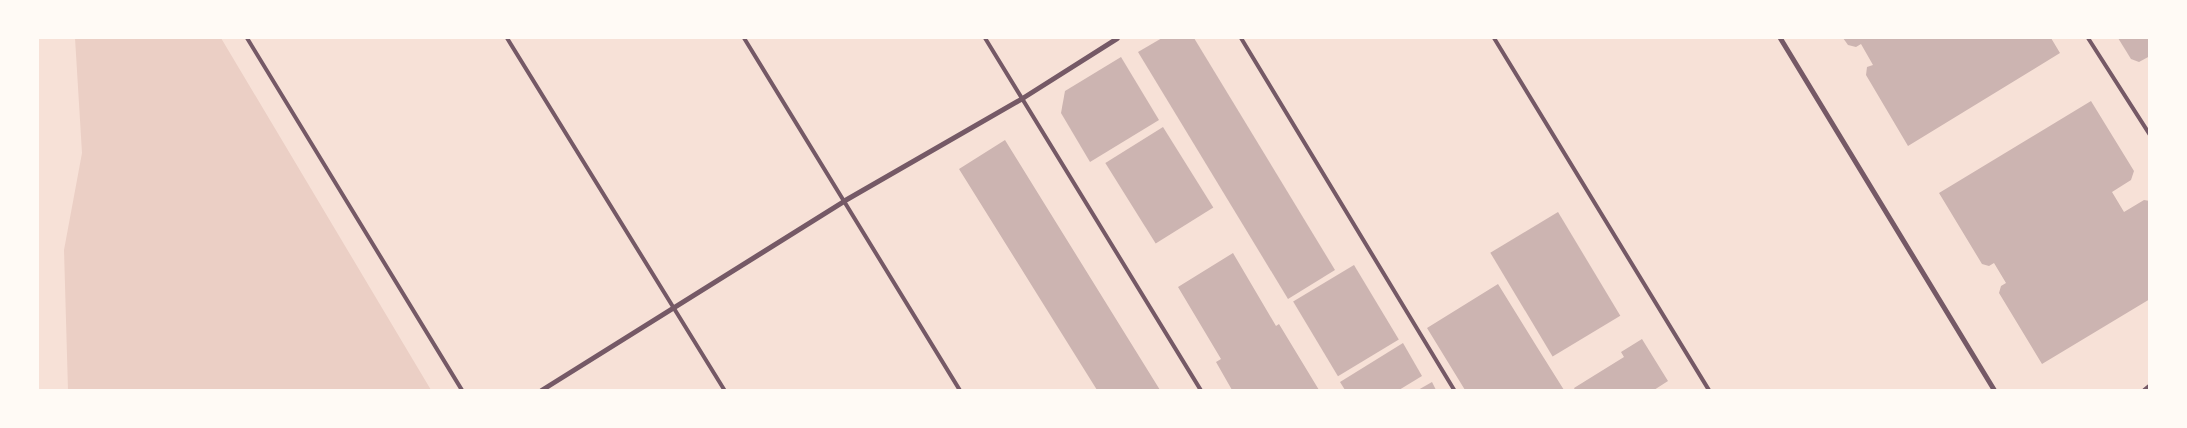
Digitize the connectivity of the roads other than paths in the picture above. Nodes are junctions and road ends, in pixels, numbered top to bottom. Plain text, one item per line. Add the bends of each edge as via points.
1 (247, 38) edge
2 (507, 38) edge
3 (744, 38) edge
4 (985, 38) edge
5 (1117, 38) edge
6 (1241, 38) edge
7 (1494, 38) edge
8 (1780, 38) edge
9 (2088, 38) edge
10 (1022, 98) junction
11 (2150, 135) edge
12 (843, 201) junction
13 (673, 307) junction
14 (2150, 385) edge
15 (462, 390) edge
16 (541, 390) edge
17 (724, 390) edge
18 (960, 390) edge
19 (1201, 390) edge
20 (1454, 390) edge
21 (1710, 390) edge
22 (1994, 390) edge
23 (2144, 390) edge

1 - 15 lane
2 - 13 lane
3 - 12 lane
4 - 10 lane
5 - 10 street
6 - 20 lane
7 - 21 lane
8 - 22 street
9 - 11 lane
10 - 12 street
10 - 19 lane
12 - 13 street
12 - 18 lane
13 - 16 street
13 - 17 lane
14 - 23 street

